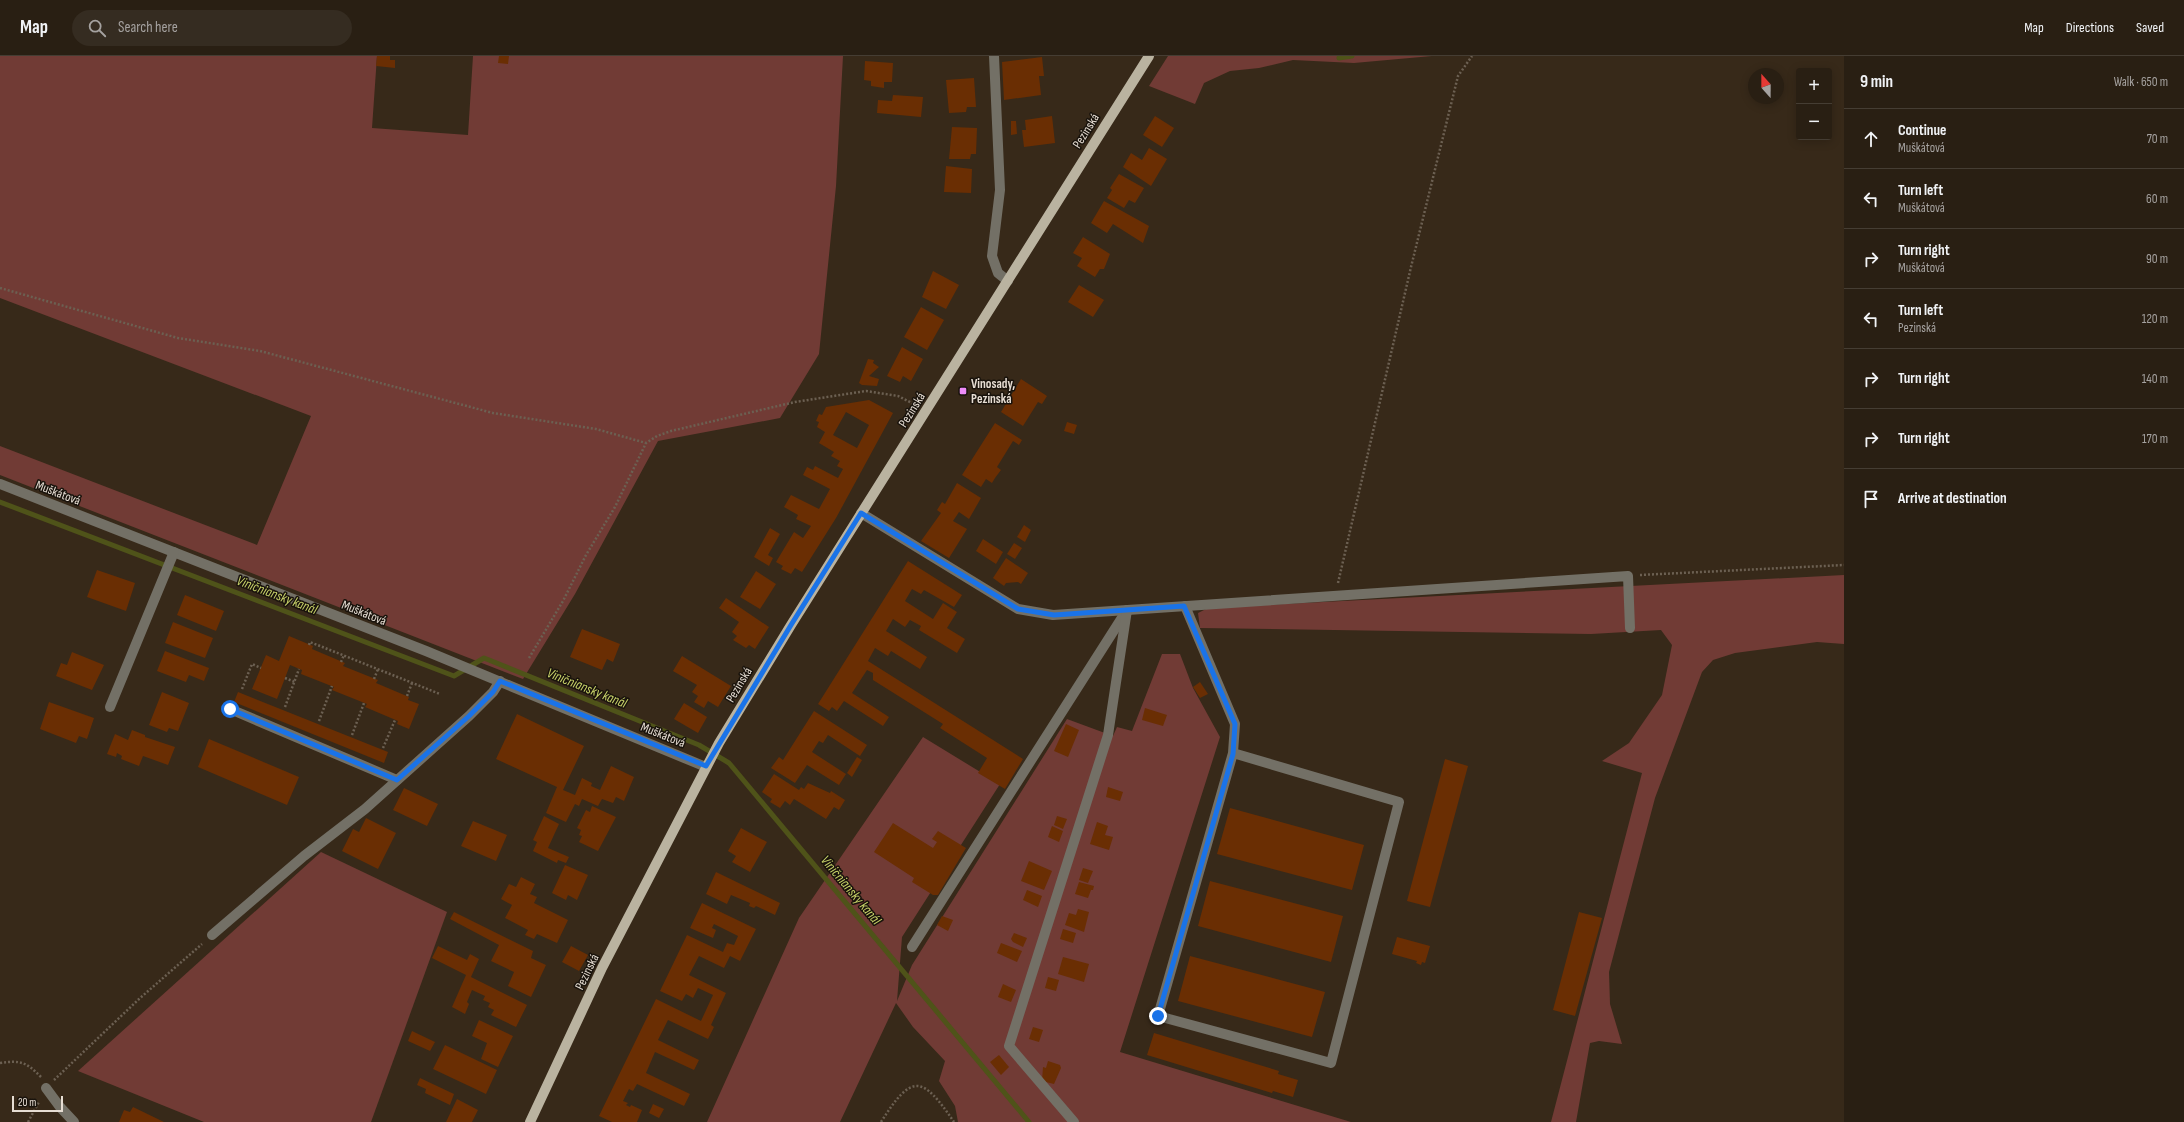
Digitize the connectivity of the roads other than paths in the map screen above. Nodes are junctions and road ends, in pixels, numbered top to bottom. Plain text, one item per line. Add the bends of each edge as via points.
1 (994, 56) edge
2 (1149, 56) edge
3 (1008, 281) junction
4 (0, 484) edge
5 (861, 513) junction
6 (174, 552) junction
7 (1184, 606) junction
8 (1127, 610) junction
9 (1630, 628) dead end
10 (500, 681) junction
11 (110, 707) dead end
12 (230, 709) dead end
13 (1233, 754) junction
14 (706, 766) junction
15 (397, 780) junction
16 (212, 935) road end
17 (912, 947) dead end
18 (46, 1088) road end
19 (74, 1122) edge
20 (530, 1122) edge
21 (1074, 1122) edge

1 - 3 street via 1000,190 992,256 998,273
2 - 3 main road, Pezinská
3 - 5 main road, Pezinská
4 - 6 street, Muškátová
5 - 8 street via 1018,609 1054,615
5 - 14 main road, Pezinská
6 - 10 street, Muškátová
6 - 11 street
7 - 8 street
7 - 9 street via 1628,576
7 - 13 street via 1235,724
8 - 17 street
8 - 21 street via 1108,735 1009,1046
10 - 14 street, Muškátová
10 - 15 street via 474,711
12 - 15 street
13 - 13 street via 1158,1016 1331,1063 1399,802
14 - 20 main road, Pezinská via 602,968
15 - 16 street
18 - 19 street

